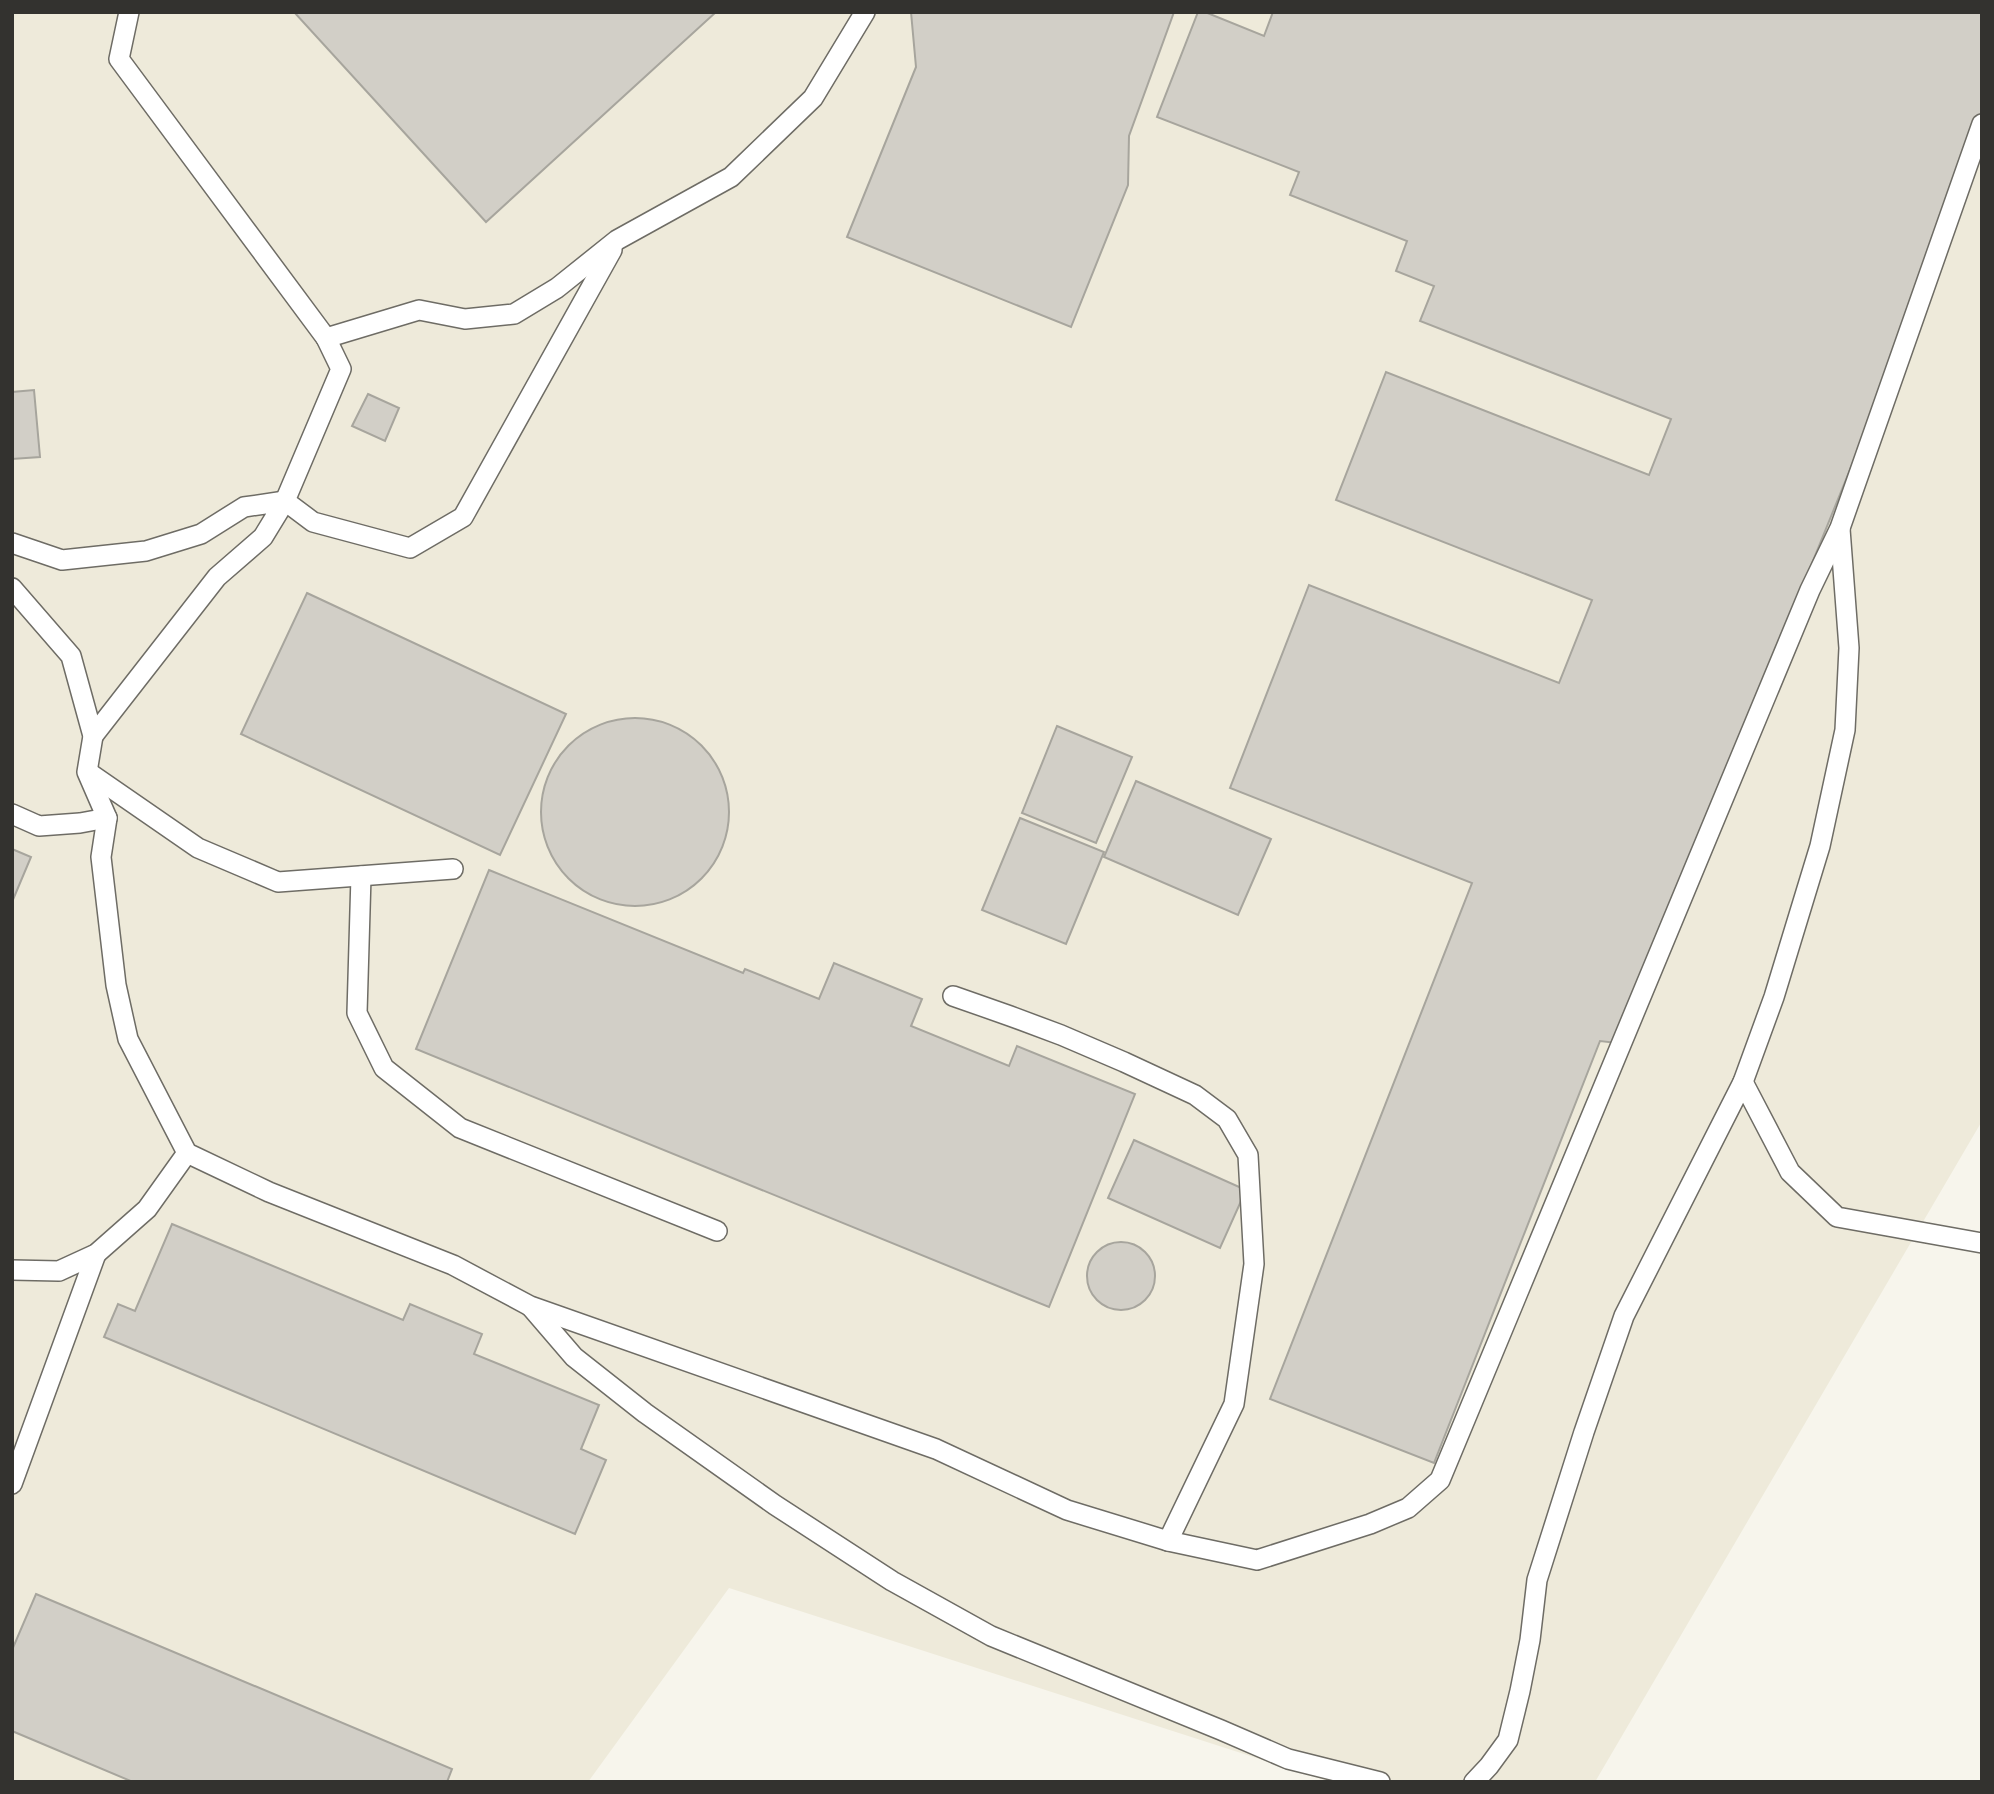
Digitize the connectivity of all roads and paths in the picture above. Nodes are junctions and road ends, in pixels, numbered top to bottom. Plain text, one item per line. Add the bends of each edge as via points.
1 (129, 12) edge
2 (865, 12) edge
3 (1982, 124) edge
4 (617, 240) junction
5 (326, 338) junction
6 (285, 501) junction
7 (1840, 528) junction
8 (12, 543) edge
9 (12, 588) edge
10 (93, 736) junction
11 (87, 772) junction
12 (12, 814) edge
13 (107, 818) junction
14 (453, 869) dead end
15 (361, 876) junction
16 (953, 996) dead end
17 (1743, 1082) junction
18 (187, 1153) junction
19 (718, 1231) dead end
20 (1982, 1243) edge
21 (96, 1254) junction
22 (12, 1270) edge
23 (530, 1306) junction
24 (12, 1484) edge
25 (1168, 1541) junction
26 (1380, 1782) edge
27 (1474, 1782) edge

1 - 5 lane via 119,59
2 - 4 lane via 813,98 732,177
3 - 7 lane
4 - 5 lane via 557,288 514,314 465,319 419,310
4 - 6 lane via 463,517 410,548 313,522
5 - 6 lane via 341,369
6 - 8 lane via 244,507 201,534 146,551 62,560
6 - 10 lane via 263,537 217,577
7 - 17 lane via 1849,648 1844,730 1820,846
7 - 25 lane via 1810,590 1440,1480 1408,1508 1257,1560
9 - 10 lane via 71,656
10 - 11 lane
11 - 13 lane
11 - 15 lane via 198,848 278,882
12 - 13 lane via 39,827
13 - 18 lane via 101,858 116,985 128,1039
14 - 15 lane
15 - 19 lane via 357,1013 384,1068 460,1128
16 - 25 lane via 1061,1035 1195,1096 1227,1119 1248,1155 1254,1264 1234,1404
17 - 20 lane via 1790,1172 1837,1216
17 - 27 lane via 1624,1316 1537,1580 1530,1640 1508,1740
18 - 21 lane via 147,1209
18 - 23 lane via 269,1192 453,1265
21 - 22 lane via 59,1271
21 - 24 lane
23 - 25 lane via 936,1449 1066,1510
23 - 26 lane via 574,1357 645,1413 892,1581 991,1636 1288,1759

